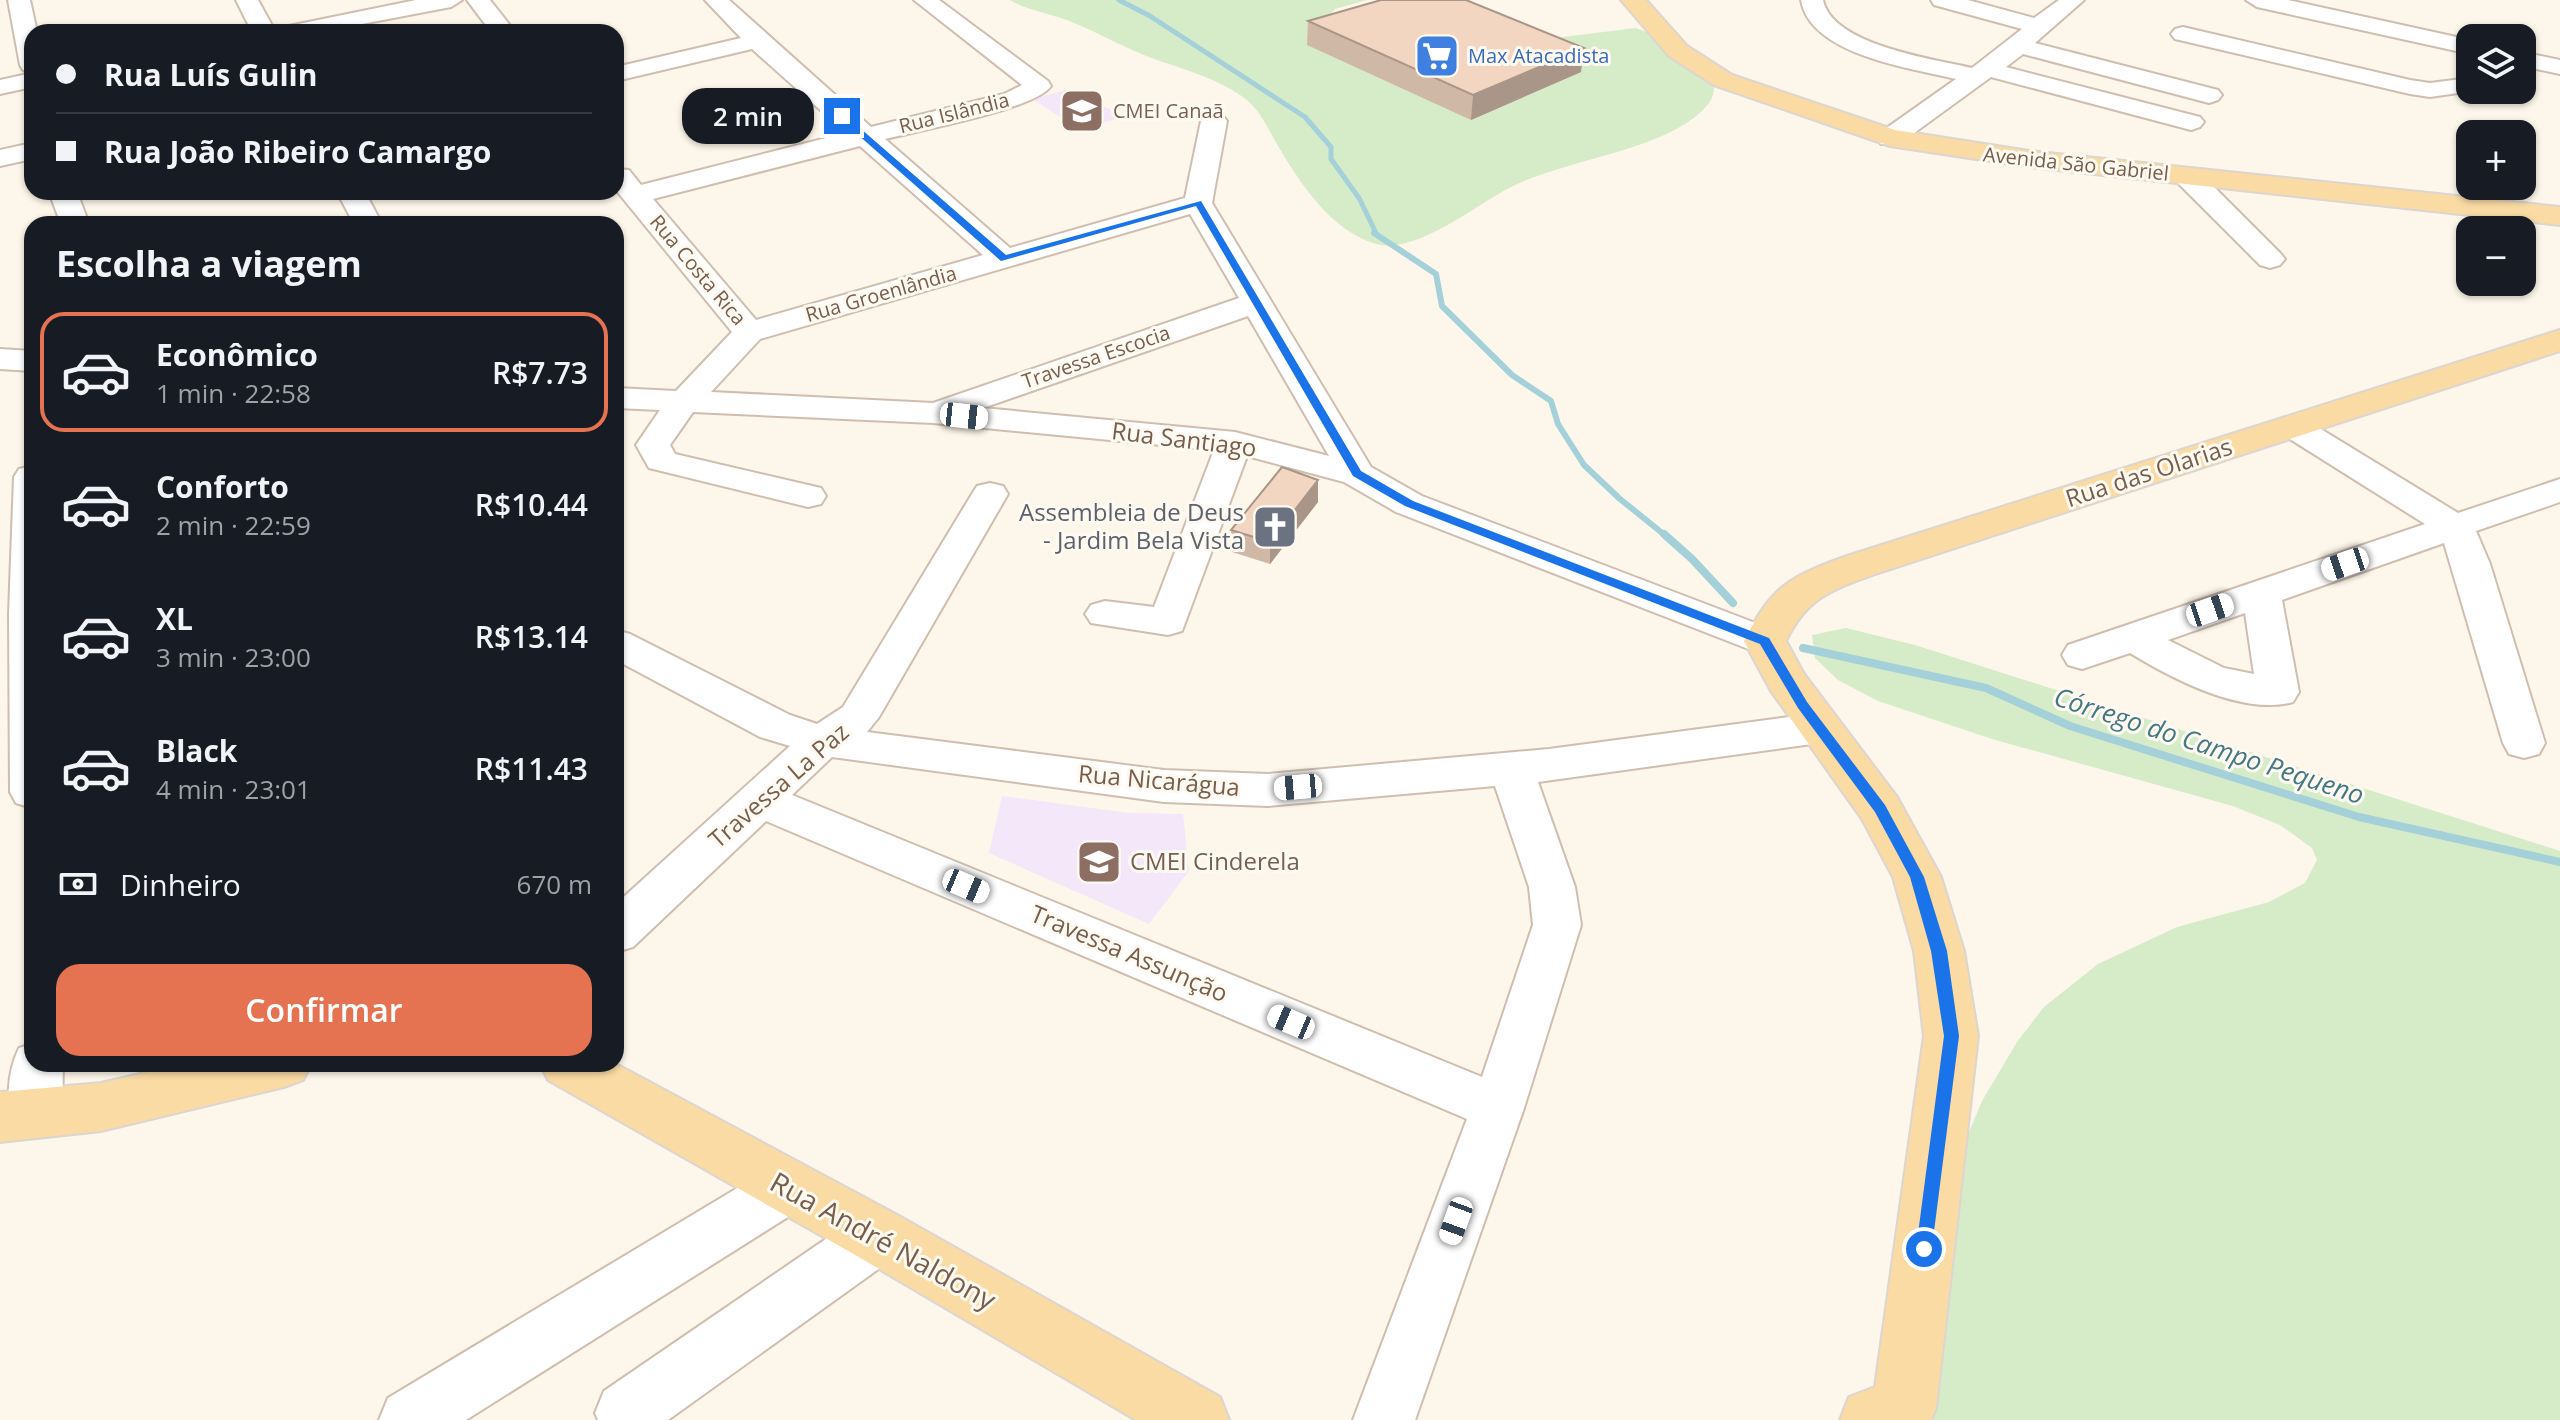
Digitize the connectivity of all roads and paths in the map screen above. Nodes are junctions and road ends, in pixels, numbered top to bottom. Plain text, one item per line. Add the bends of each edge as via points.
1 (19, 0) edge
2 (247, 0) edge
3 (451, 0) edge
4 (478, 0) edge
5 (716, 0) edge
6 (925, 0) edge
7 (1633, 0) edge
8 (1812, 0) edge
9 (1942, 0) edge
10 (2073, 0) edge
11 (2257, 0) edge
12 (260, 24) edge
13 (326, 24) edge
14 (497, 24) edge
15 (24, 25) edge
16 (2038, 26) junction
17 (2183, 34) dead end
18 (757, 41) junction
19 (2019, 46) junction
20 (2456, 49) edge
21 (2536, 62) edge
22 (2560, 67) edge
23 (624, 72) edge
24 (1982, 73) junction
25 (24, 82) edge
26 (0, 87) edge
27 (2456, 87) edge
28 (2209, 95) dead end
29 (1214, 121) dead end
30 (2191, 122) dead end
31 (863, 135) junction
32 (1890, 138) junction
33 (24, 153) edge
34 (0, 158) edge
35 (2187, 176) junction
36 (625, 184) edge
37 (1198, 203) junction
38 (2560, 216) edge
39 (1005, 259) junction
40 (2270, 259) dead end
41 (1258, 302) junction
42 (749, 332) junction
43 (2560, 340) edge
44 (0, 359) edge
45 (24, 360) edge
46 (624, 398) edge
47 (685, 401) junction
48 (933, 413) junction
49 (2294, 427) junction
50 (1235, 442) junction
51 (1357, 474) junction
52 (2560, 490) edge
53 (990, 494) dead end
54 (808, 496) dead end
55 (2456, 527) junction
56 (2261, 592) junction
57 (1105, 614) dead end
58 (2133, 637) junction
59 (1765, 641) junction
60 (624, 647) edge
61 (2082, 655) dead end
62 (1819, 728) junction
63 (823, 741) junction
64 (2524, 743) dead end
65 (1511, 767) junction
66 (760, 800) junction
67 (624, 926) edge
68 (250, 1072) edge
69 (581, 1072) edge
70 (24, 1098) edge
71 (1498, 1108) junction
72 (788, 1187) junction
73 (878, 1236) junction
74 (626, 1413) dead end
75 (1894, 1416) edge
76 (410, 1420) edge
77 (1197, 1420) edge
78 (1384, 1420) edge

1 - 15 street
2 - 12 street
3 - 13 street
4 - 14 street
5 - 18 street
6 - 31 street, Rua Islândia via 1039,86 1013,99
7 - 32 main road, Avenida São Gabriel via 1678,51 1723,80
8 - 24 street via 1817,18 1835,34 1872,49
9 - 16 street
10 - 16 street
11 - 20 street
16 - 19 street
17 - 27 street via 2410,87
18 - 23 street
18 - 31 street
19 - 24 street
19 - 28 street
21 - 22 street
24 - 30 street
24 - 32 street
25 - 26 street
29 - 37 street
31 - 36 street, Rua Islândia
31 - 39 street
32 - 35 main road, Avenida São Gabriel
33 - 34 street
35 - 38 main road, Avenida São Gabriel
35 - 40 street
36 - 42 street, Rua Costa Rica
37 - 39 street, Rua Groenlândia
37 - 41 street
39 - 42 street, Rua Groenlândia
41 - 48 street, Travessa Escocia
41 - 51 street
42 - 47 street, Rua Costa Rica
43 - 49 main road, Rua das Olarias
44 - 45 street
46 - 47 street, Rua Santiago
47 - 48 street, Rua Santiago
47 - 54 street, Rua Costa Rica via 653,445 661,461
48 - 50 street, Rua Santiago
49 - 55 street
49 - 59 main road, Rua das Olarias via 1802,586 1778,612
50 - 51 street, Rua Santiago
50 - 57 street via 1168,622
51 - 59 street, Rua Santiago via 1409,504
52 - 55 street
53 - 63 street, Travessa La Paz via 858,717
55 - 56 street
55 - 64 street
56 - 58 street
56 - 58 street via 2278,692 2215,681
58 - 61 street
59 - 62 main road
60 - 63 street, Rua Nicarágua via 775,726
62 - 65 street, Rua Nicarágua
62 - 75 main road via 1880,809 1917,877 1939,951 1951,1036
63 - 65 street, Rua Nicarágua via 1179,787 1268,790
63 - 66 street, Travessa La Paz
65 - 71 street via 1552,887 1557,925
66 - 67 street, Travessa La Paz
66 - 71 street, Travessa Assunção
68 - 70 main road via 101,1107
69 - 72 main road, Rua André Naldony
71 - 78 street
72 - 73 main road, Rua André Naldony
72 - 76 street
73 - 74 street
73 - 77 main road, Rua André Naldony

